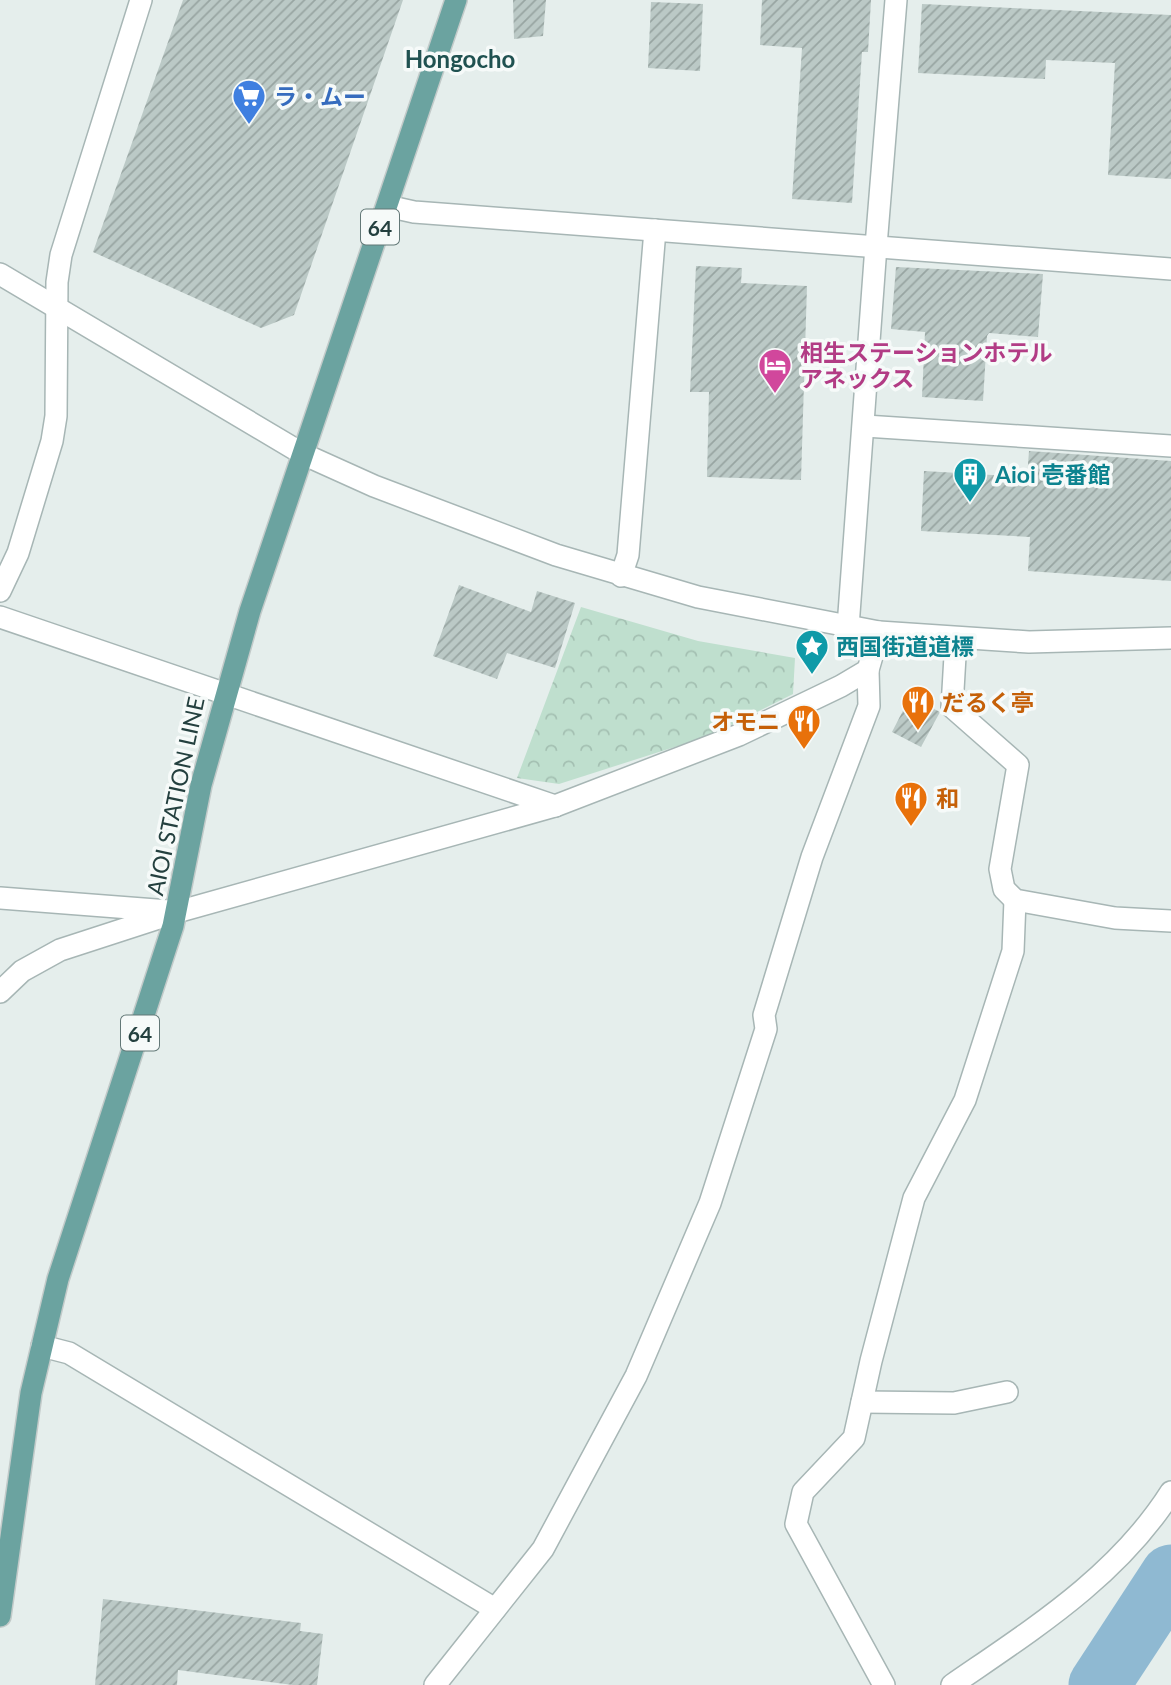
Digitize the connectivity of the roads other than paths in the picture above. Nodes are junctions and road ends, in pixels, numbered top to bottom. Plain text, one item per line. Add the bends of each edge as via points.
1 (141, 0) edge
2 (456, 0) edge
3 (895, 0) edge
4 (387, 206) junction
5 (655, 230) junction
6 (876, 246) junction
7 (1171, 269) edge
8 (0, 274) edge
9 (58, 307) junction
10 (865, 426) junction
11 (1171, 446) edge
12 (303, 454) junction
13 (621, 576) junction
14 (0, 591) edge
15 (0, 617) edge
16 (848, 627) junction
17 (879, 632) junction
18 (1171, 638) edge
19 (956, 639) junction
20 (868, 670) junction
21 (224, 695) junction
22 (555, 806) junction
23 (0, 898) edge
24 (1015, 900) junction
25 (177, 912) junction
26 (1171, 921) edge
27 (0, 992) edge
28 (42, 1346) junction
29 (1007, 1392) dead end
30 (862, 1402) junction
31 (1171, 1492) edge
32 (495, 1609) junction
33 (0, 1616) edge
34 (435, 1685) edge
35 (884, 1685) edge
36 (952, 1685) edge

1 - 9 street via 61,255
2 - 4 main road, AIOI STATION LINE / 64
3 - 6 street
4 - 5 street via 414,212
4 - 12 main road, AIOI STATION LINE / 64
5 - 6 street
5 - 13 street via 628,555
6 - 7 street
6 - 10 street
8 - 9 street
9 - 12 street
9 - 14 street via 52,441 18,553
10 - 11 street
10 - 16 street
12 - 13 street via 454,518
12 - 21 main road, AIOI STATION LINE / 64
13 - 16 street via 762,612
15 - 21 street
16 - 17 street
17 - 19 street
17 - 20 street
18 - 19 street via 1118,642
19 - 24 street via 952,707 1018,765 1000,869 1004,889
20 - 22 street via 739,735
20 - 32 street via 869,706 812,857 764,1015 766,1030 710,1203 664,1317 572,1500 543,1549
21 - 22 street
21 - 25 main road, AIOI STATION LINE / 64
22 - 25 street
23 - 25 street
24 - 26 street via 1115,918
24 - 30 street via 1013,951 965,1100 914,1198
25 - 27 street via 60,950 22,971
25 - 28 main road, AIOI STATION LINE / 64 via 81,1202
28 - 32 street via 69,1353
28 - 33 main road, AIOI STATION LINE / 64 via 18,1476
29 - 30 street via 954,1403
30 - 35 street via 854,1438 803,1492 796,1524
31 - 36 street via 1140,1537 1105,1573 1055,1614
32 - 34 street

